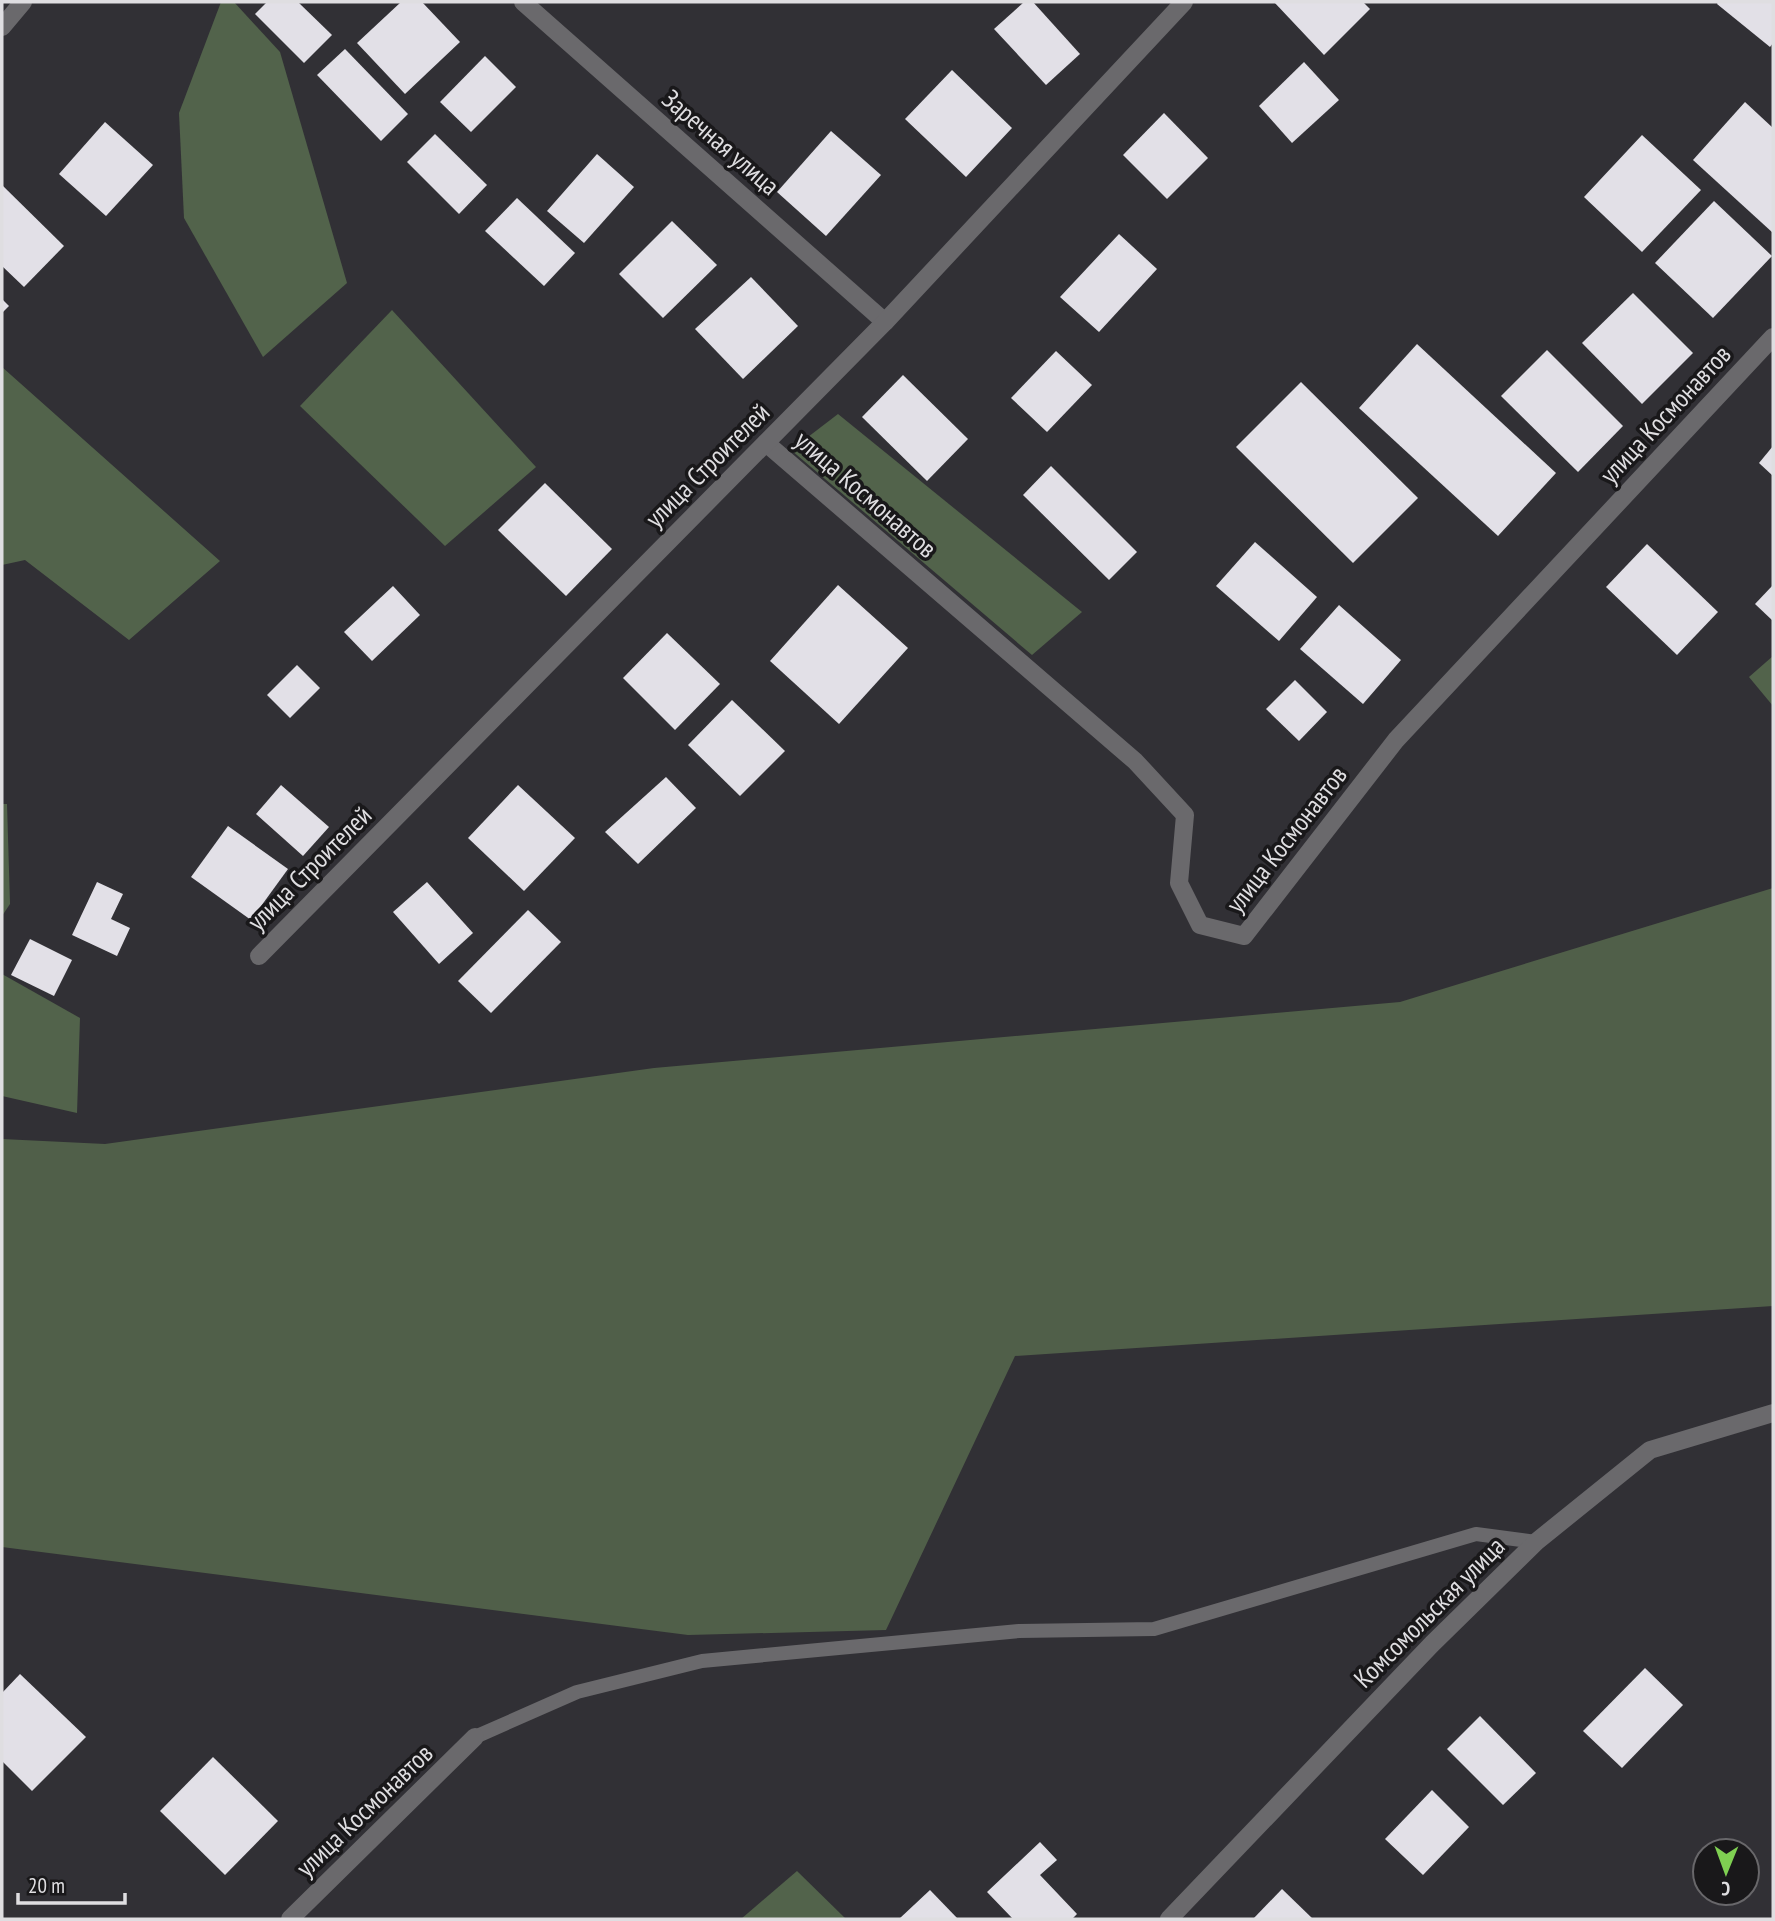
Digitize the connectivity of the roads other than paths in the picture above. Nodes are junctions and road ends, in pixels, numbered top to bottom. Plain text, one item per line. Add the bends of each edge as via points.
1 (23, 2) edge
2 (523, 2) edge
3 (1184, 2) edge
4 (2, 27) edge
5 (885, 322) junction
6 (1773, 337) edge
7 (766, 443) junction
8 (259, 956) dead end
9 (1773, 1413) edge
10 (1536, 1542) junction
11 (475, 1737) joint
12 (290, 1919) edge
13 (1169, 1919) edge

1 - 4 street
2 - 5 street, Заречная улица
3 - 5 street, улица Строителей
5 - 7 street, улица Строителей
6 - 7 street, улица Космонавтов via 1396,740 1244,936 1200,925 1179,883 1185,814 1135,761
7 - 8 street, улица Строителей
9 - 10 street, Комсомольская улица via 1650,1450
10 - 11 lane via 1476,1534 1154,1629 1019,1630 702,1661 577,1692
10 - 13 street, Комсомольская улица
11 - 12 street, улица Космонавтов

